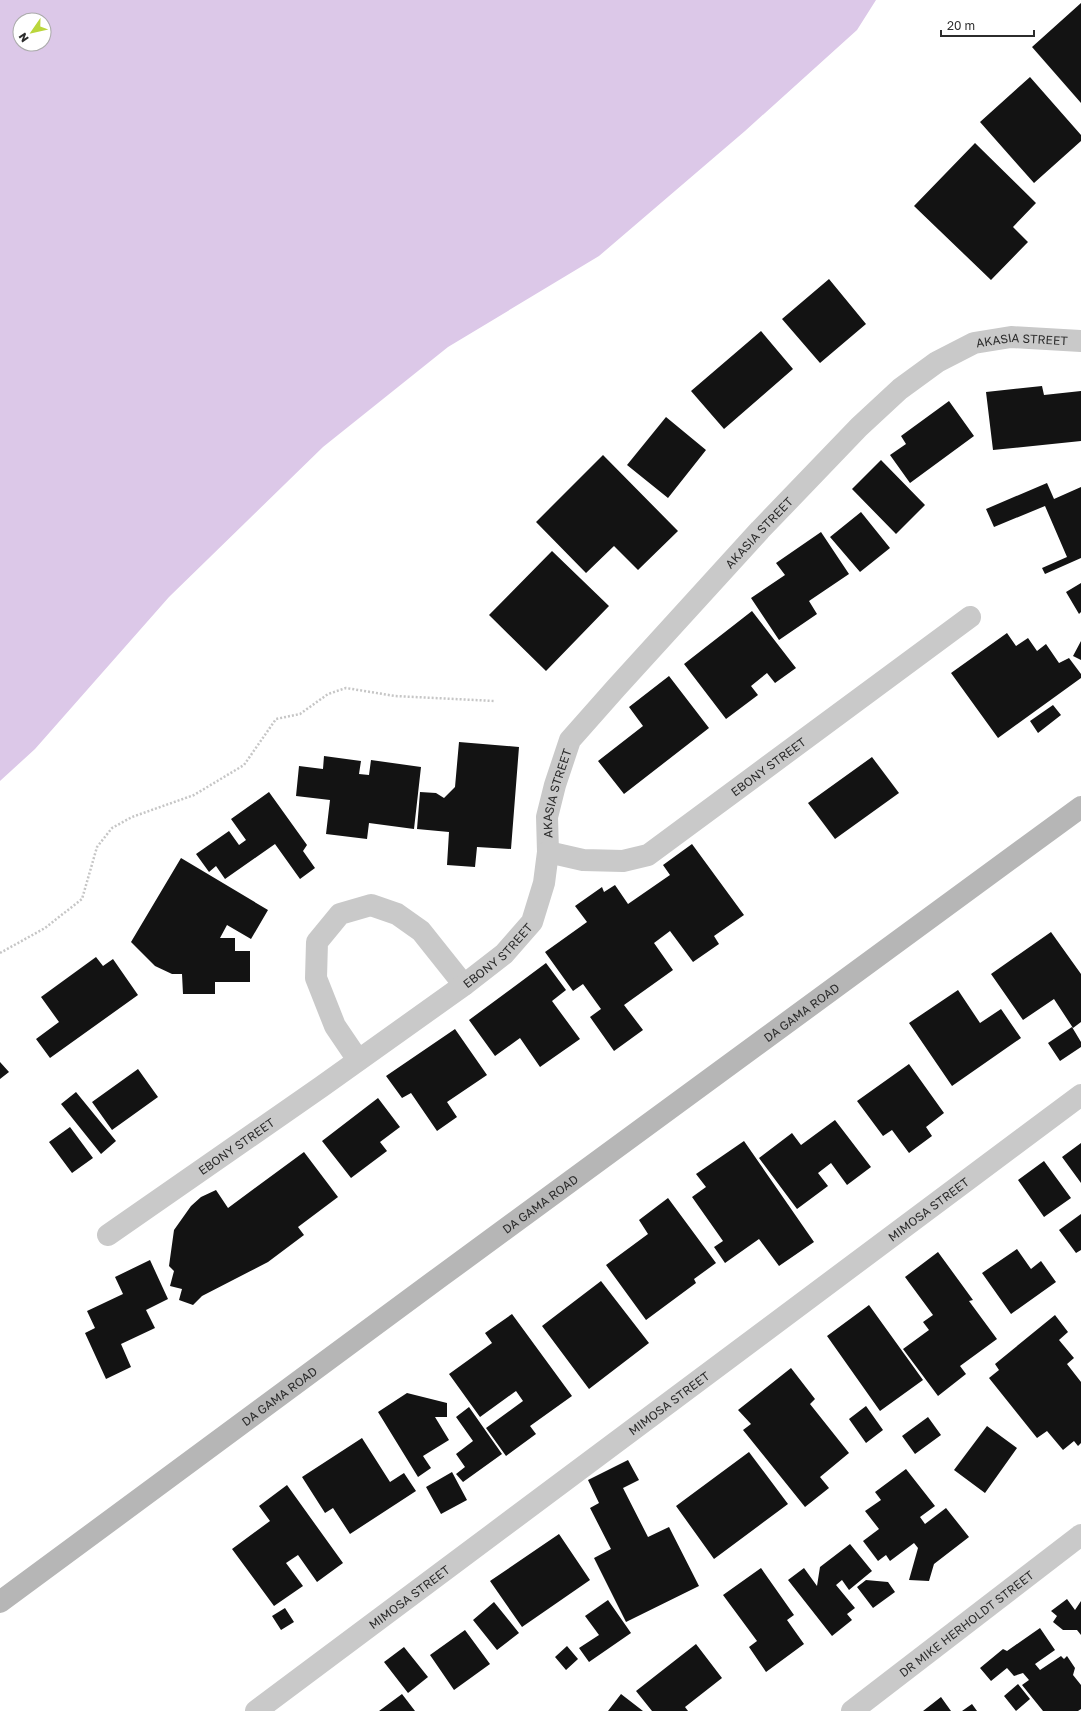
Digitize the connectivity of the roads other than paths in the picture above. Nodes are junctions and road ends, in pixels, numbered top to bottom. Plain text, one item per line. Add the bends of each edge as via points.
1 (1081, 341) edge
2 (970, 617) dead end
3 (1081, 807) edge
4 (548, 852) junction
5 (464, 985) junction
6 (358, 1060) junction
7 (1081, 1095) edge
8 (108, 1235) dead end
9 (1081, 1535) edge
10 (0, 1602) edge
11 (256, 1711) edge
12 (852, 1711) edge

1 - 4 street, AKASIA STREET via 1011,337 974,343 937,362 900,389 860,427 760,530 570,740 547,817
2 - 4 street, EBONY STREET via 648,855 615,861 583,860
3 - 10 street, DA GAMA ROAD
4 - 5 street, EBONY STREET via 544,883 532,922 504,954
5 - 6 street, EBONY STREET
5 - 6 street via 421,931 397,914 371,905 340,914 317,942 316,978 335,1026
6 - 8 street, EBONY STREET
7 - 11 street, MIMOSA STREET
9 - 12 street, DR MIKE HERHOLDT STREET

